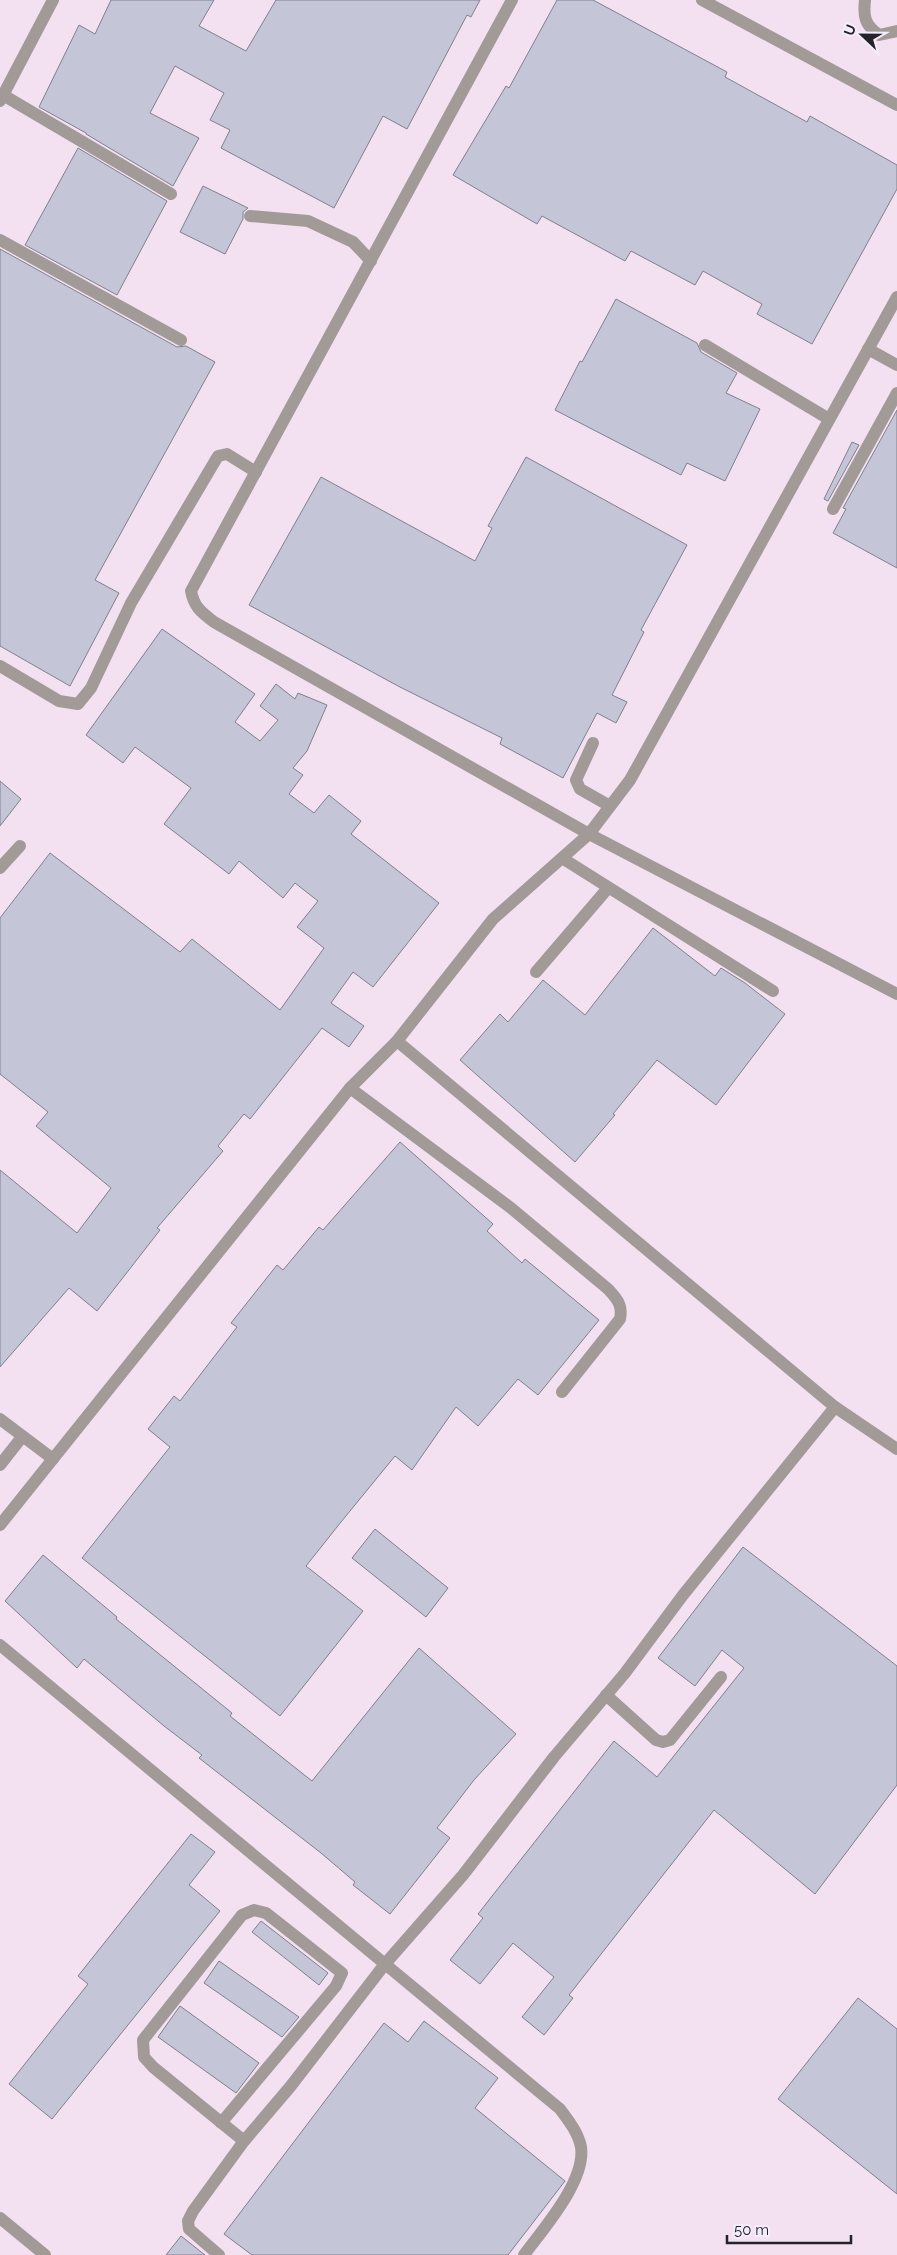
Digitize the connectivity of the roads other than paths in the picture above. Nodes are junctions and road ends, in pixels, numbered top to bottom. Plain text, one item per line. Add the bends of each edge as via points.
1 (53, 0) edge
2 (512, 0) edge
3 (702, 0) edge
4 (866, 0) edge
5 (897, 31) edge
6 (2, 98) edge
7 (897, 105) edge
8 (171, 194) dead end
9 (250, 216) dead end
10 (0, 240) edge
11 (371, 262) junction
12 (897, 297) edge
13 (180, 340) dead end
14 (705, 345) dead end
15 (868, 349) junction
16 (897, 364) edge
17 (897, 393) edge
18 (829, 419) junction
19 (256, 472) junction
20 (833, 509) dead end
21 (0, 666) edge
22 (593, 743) dead end
23 (610, 806) junction
24 (589, 834) junction
25 (20, 846) dead end
26 (562, 858) junction
27 (0, 868) edge
28 (608, 888) junction
29 (536, 972) dead end
30 (773, 991) dead end
31 (897, 994) edge
32 (397, 1041) junction
33 (350, 1088) junction
34 (562, 1392) dead end
35 (834, 1407) junction
36 (0, 1419) edge
37 (22, 1437) junction
38 (897, 1449) edge
39 (53, 1459) junction
40 (0, 1465) edge
41 (0, 1524) edge
42 (0, 1644) edge
43 (721, 1677) dead end
44 (606, 1696) junction
45 (385, 1964) junction
46 (221, 2123) junction
47 (244, 2141) junction
48 (0, 2218) edge
49 (45, 2255) edge
50 (219, 2255) edge
51 (524, 2255) edge

1 - 6 lane
2 - 11 lane
3 - 7 lane
4 - 5 lane via 864,16 870,28 879,35
6 - 8 lane
9 - 11 lane via 308,221 353,242
10 - 13 lane
11 - 19 lane
12 - 15 lane
14 - 18 lane
15 - 16 lane
15 - 18 lane
17 - 20 lane
18 - 23 lane via 630,780
19 - 21 lane via 227,454 218,456 132,603 91,688 78,704 59,701
19 - 24 lane via 191,591 198,610 231,632
22 - 23 lane via 576,785
23 - 24 lane
24 - 26 lane
24 - 31 lane
25 - 27 lane
26 - 28 lane
26 - 32 lane via 493,919
28 - 29 lane
28 - 30 lane
32 - 33 lane
32 - 35 lane
33 - 34 lane via 511,1208 616,1298 622,1308 614,1330
33 - 39 lane
35 - 38 lane
35 - 44 lane
36 - 37 lane
37 - 39 lane
37 - 40 lane
39 - 41 lane
42 - 45 lane
43 - 44 lane via 670,1740 663,1742 656,1740
44 - 45 lane via 554,1757 463,1875
45 - 47 lane
45 - 51 lane via 560,2109 573,2127 581,2147 580,2164 556,2212
46 - 46 lane via 148,2062 144,2057 143,2040 242,1915 254,1910 266,1913 342,1973 336,1986
46 - 47 lane
47 - 50 lane via 188,2220 189,2230
48 - 49 lane

